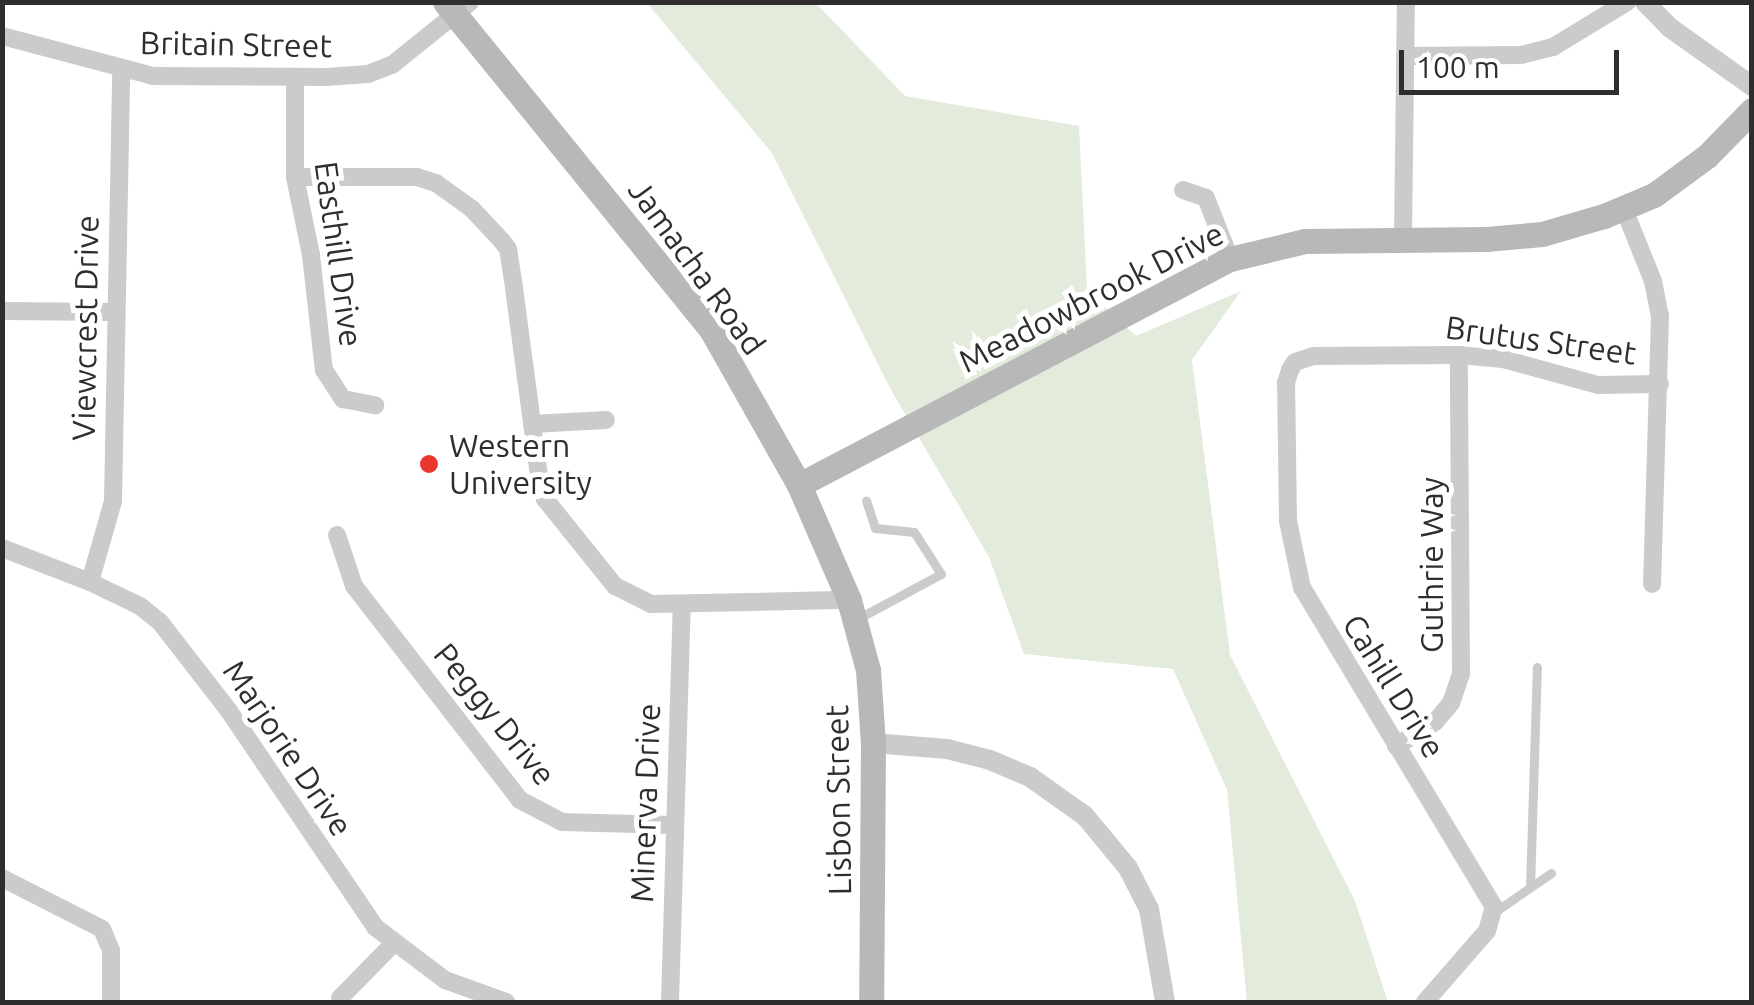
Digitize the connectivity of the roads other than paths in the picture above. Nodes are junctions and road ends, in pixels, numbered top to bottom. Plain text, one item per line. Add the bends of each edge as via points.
1 (1406, 2) edge
2 (1627, 2) edge
3 (1645, 2) edge
4 (457, 6) edge
5 (2, 36) edge
6 (1406, 56) junction
7 (120, 71) junction
8 (295, 79) junction
9 (1752, 86) edge
10 (1752, 110) edge
11 (295, 177) junction
12 (1183, 190) dead end
13 (1624, 209) junction
14 (1403, 237) junction
15 (1230, 259) junction
16 (2, 310) edge
17 (115, 312) junction
18 (1459, 355) junction
19 (1295, 362) joint
20 (1660, 384) junction
21 (374, 404) dead end
22 (606, 420) dead end
23 (532, 424) junction
24 (799, 485) junction
25 (866, 500) dead end
26 (336, 535) dead end
27 (2, 548) edge
28 (90, 582) junction
29 (1652, 584) dead end
30 (682, 605) junction
31 (852, 610) junction
32 (1537, 667) dead end
33 (872, 744) junction
34 (1396, 746) junction
35 (674, 825) junction
36 (1551, 873) dead end
37 (2, 878) edge
38 (1530, 886) junction
39 (1494, 912) junction
40 (393, 944) junction
41 (340, 998) dead end
42 (112, 1002) edge
43 (506, 1002) edge
44 (670, 1002) edge
45 (870, 1002) edge
46 (1165, 1002) edge
47 (1425, 1002) edge

1 - 6 street
2 - 6 street via 1553,46 1521,56
3 - 9 street
4 - 8 street, Britain Street via 392,65 368,74
4 - 24 main road, Jamacha Road via 712,330
5 - 7 street, Britain Street
6 - 14 street
7 - 8 street, Britain Street
7 - 17 street, Viewcrest Drive
8 - 11 street, Easthill Drive
10 - 13 main road, Meadowbrook Drive via 1707,156
11 - 21 street, Easthill Drive via 324,370 343,399
11 - 23 street via 417,178 436,182 472,209 508,249
12 - 15 street via 1206,198
13 - 14 main road, Meadowbrook Drive via 1542,234
13 - 20 street via 1660,316
14 - 15 main road, Meadowbrook Drive via 1305,241
15 - 24 main road, Meadowbrook Drive
16 - 17 street
17 - 28 street, Viewcrest Drive via 113,501
18 - 19 street, Brutus Street via 1313,356
18 - 20 street, Brutus Street via 1503,358 1598,385
18 - 34 street, Guthrie Way via 1461,674 1451,703 1435,722
19 - 34 street, Cahill Drive via 1286,383 1293,558 1308,602
20 - 29 street
22 - 23 street
23 - 30 street via 545,499 601,572 642,601
24 - 31 main road, Jamacha Road
25 - 31 lane via 875,528 914,532 942,574
26 - 35 street, Peggy Drive via 354,586 520,800 562,822
27 - 28 street, Marjorie Drive
28 - 40 street, Marjorie Drive via 140,606 188,653 357,906
30 - 31 street
30 - 35 street, Minerva Drive
31 - 33 main road, Lisbon Street via 868,670
32 - 38 lane
33 - 45 main road, Lisbon Street
33 - 46 street via 947,749 990,760 1030,777 1084,816 1128,868 1150,908
34 - 39 street, Cahill Drive
35 - 44 street, Minerva Drive
36 - 38 lane
37 - 42 street via 109,937
38 - 39 lane
39 - 47 street via 1487,931
40 - 41 street
40 - 43 street, Marjorie Drive via 445,980

